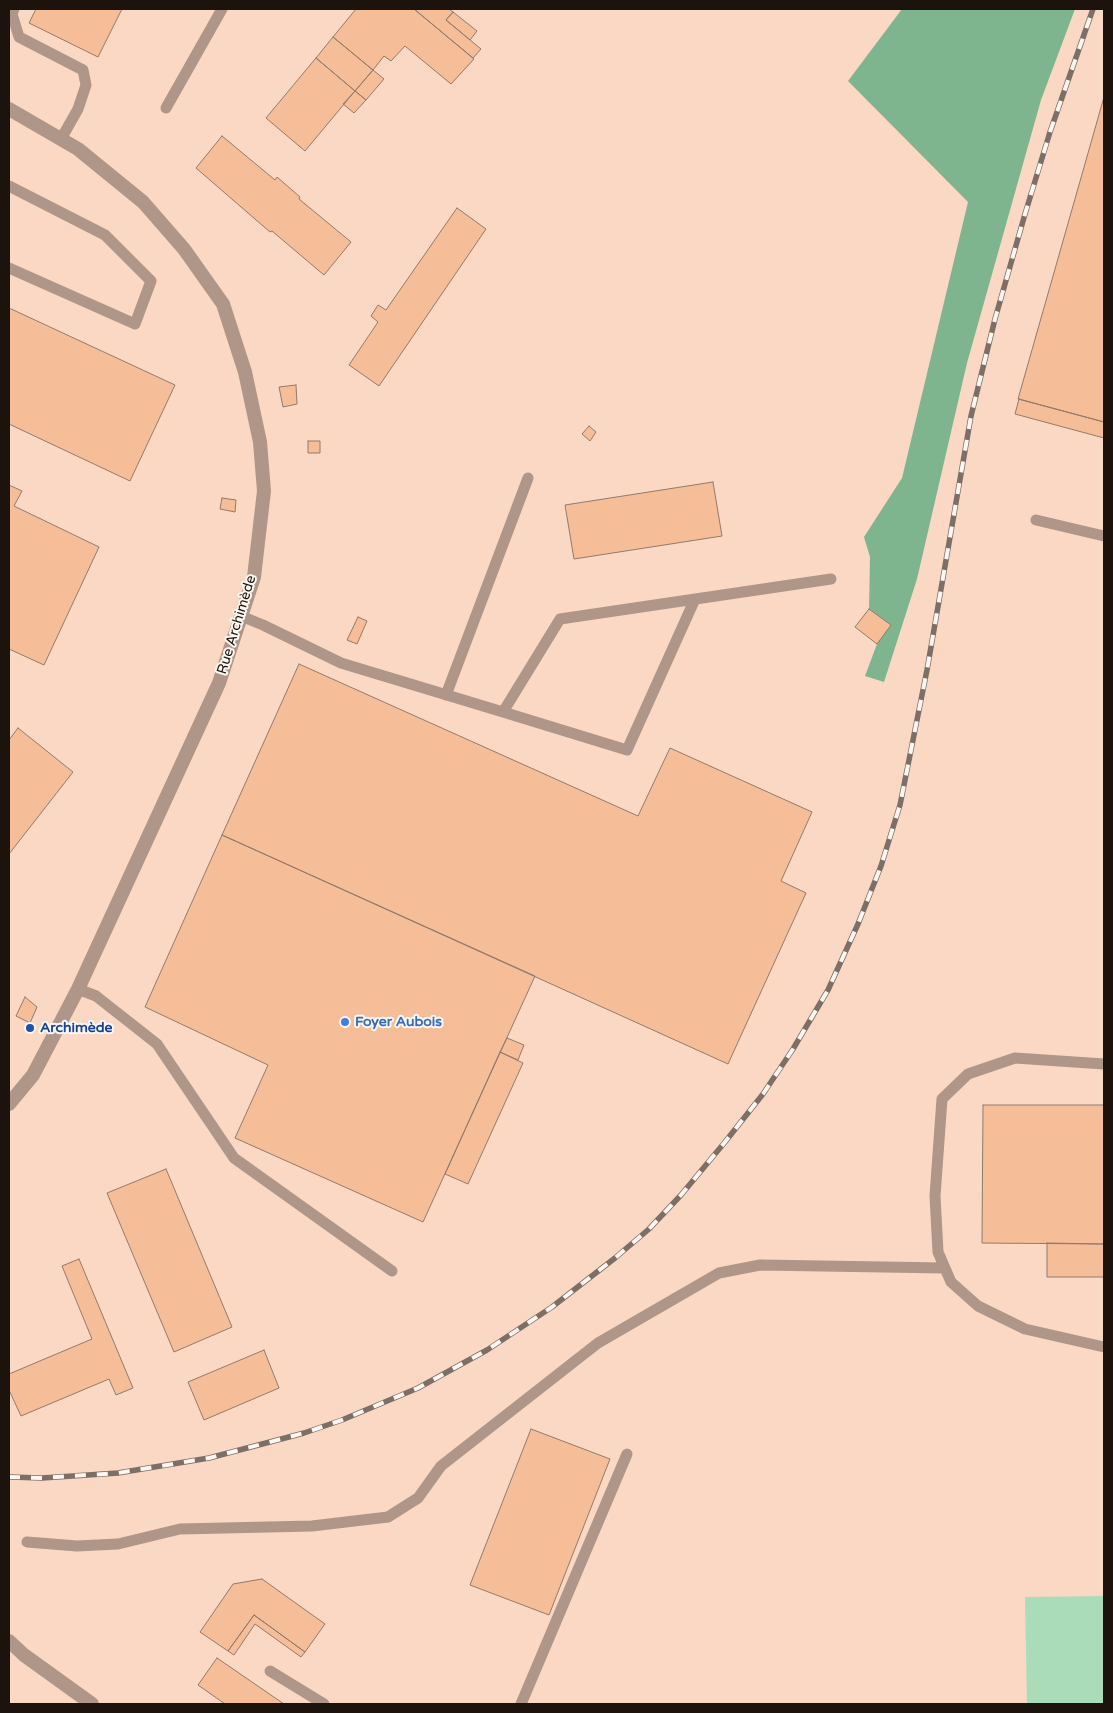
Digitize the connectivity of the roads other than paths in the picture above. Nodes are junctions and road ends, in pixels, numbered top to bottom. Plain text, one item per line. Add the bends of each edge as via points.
1 (14, 9) edge
2 (222, 9) edge
3 (166, 108) dead end
4 (9, 109) edge
5 (61, 139) junction
6 (9, 186) edge
7 (9, 268) edge
8 (528, 478) dead end
9 (1036, 520) dead end
10 (1104, 536) edge
11 (830, 579) dead end
12 (695, 599) junction
13 (241, 616) junction
14 (446, 695) junction
15 (503, 712) junction
16 (78, 989) junction
17 (1104, 1064) edge
18 (9, 1104) edge
19 (945, 1268) junction
20 (392, 1270) dead end
21 (1104, 1347) edge
22 (627, 1454) dead end
23 (27, 1542) dead end
24 (9, 1641) edge
25 (270, 1671) dead end
26 (92, 1704) edge
27 (324, 1704) edge
28 (521, 1704) edge

1 - 5 lane via 12,14 19,37 83,70 86,84 78,109
2 - 3 lane
4 - 5 street, Rue Archimède
5 - 13 street, Rue Archimède via 143,202 184,248 223,304 244,372 260,442 264,491 254,577
6 - 7 lane via 105,235 151,281 135,324
8 - 14 lane
9 - 10 lane
11 - 12 lane
12 - 15 lane via 560,619
12 - 15 lane via 627,750
13 - 14 lane via 341,663
13 - 16 street, Rue Archimède via 219,683
14 - 15 lane
16 - 18 street, Rue Archimède via 33,1075
16 - 20 lane via 96,996 156,1044 234,1158
17 - 19 lane via 1015,1058 968,1074 942,1099 934,1196 938,1252
19 - 21 lane via 951,1282 978,1306 1025,1329
19 - 23 lane via 760,1265 719,1273 598,1343 442,1466 418,1498 388,1517 312,1526 180,1529 118,1544 77,1546
22 - 28 lane
24 - 26 street
25 - 27 lane

